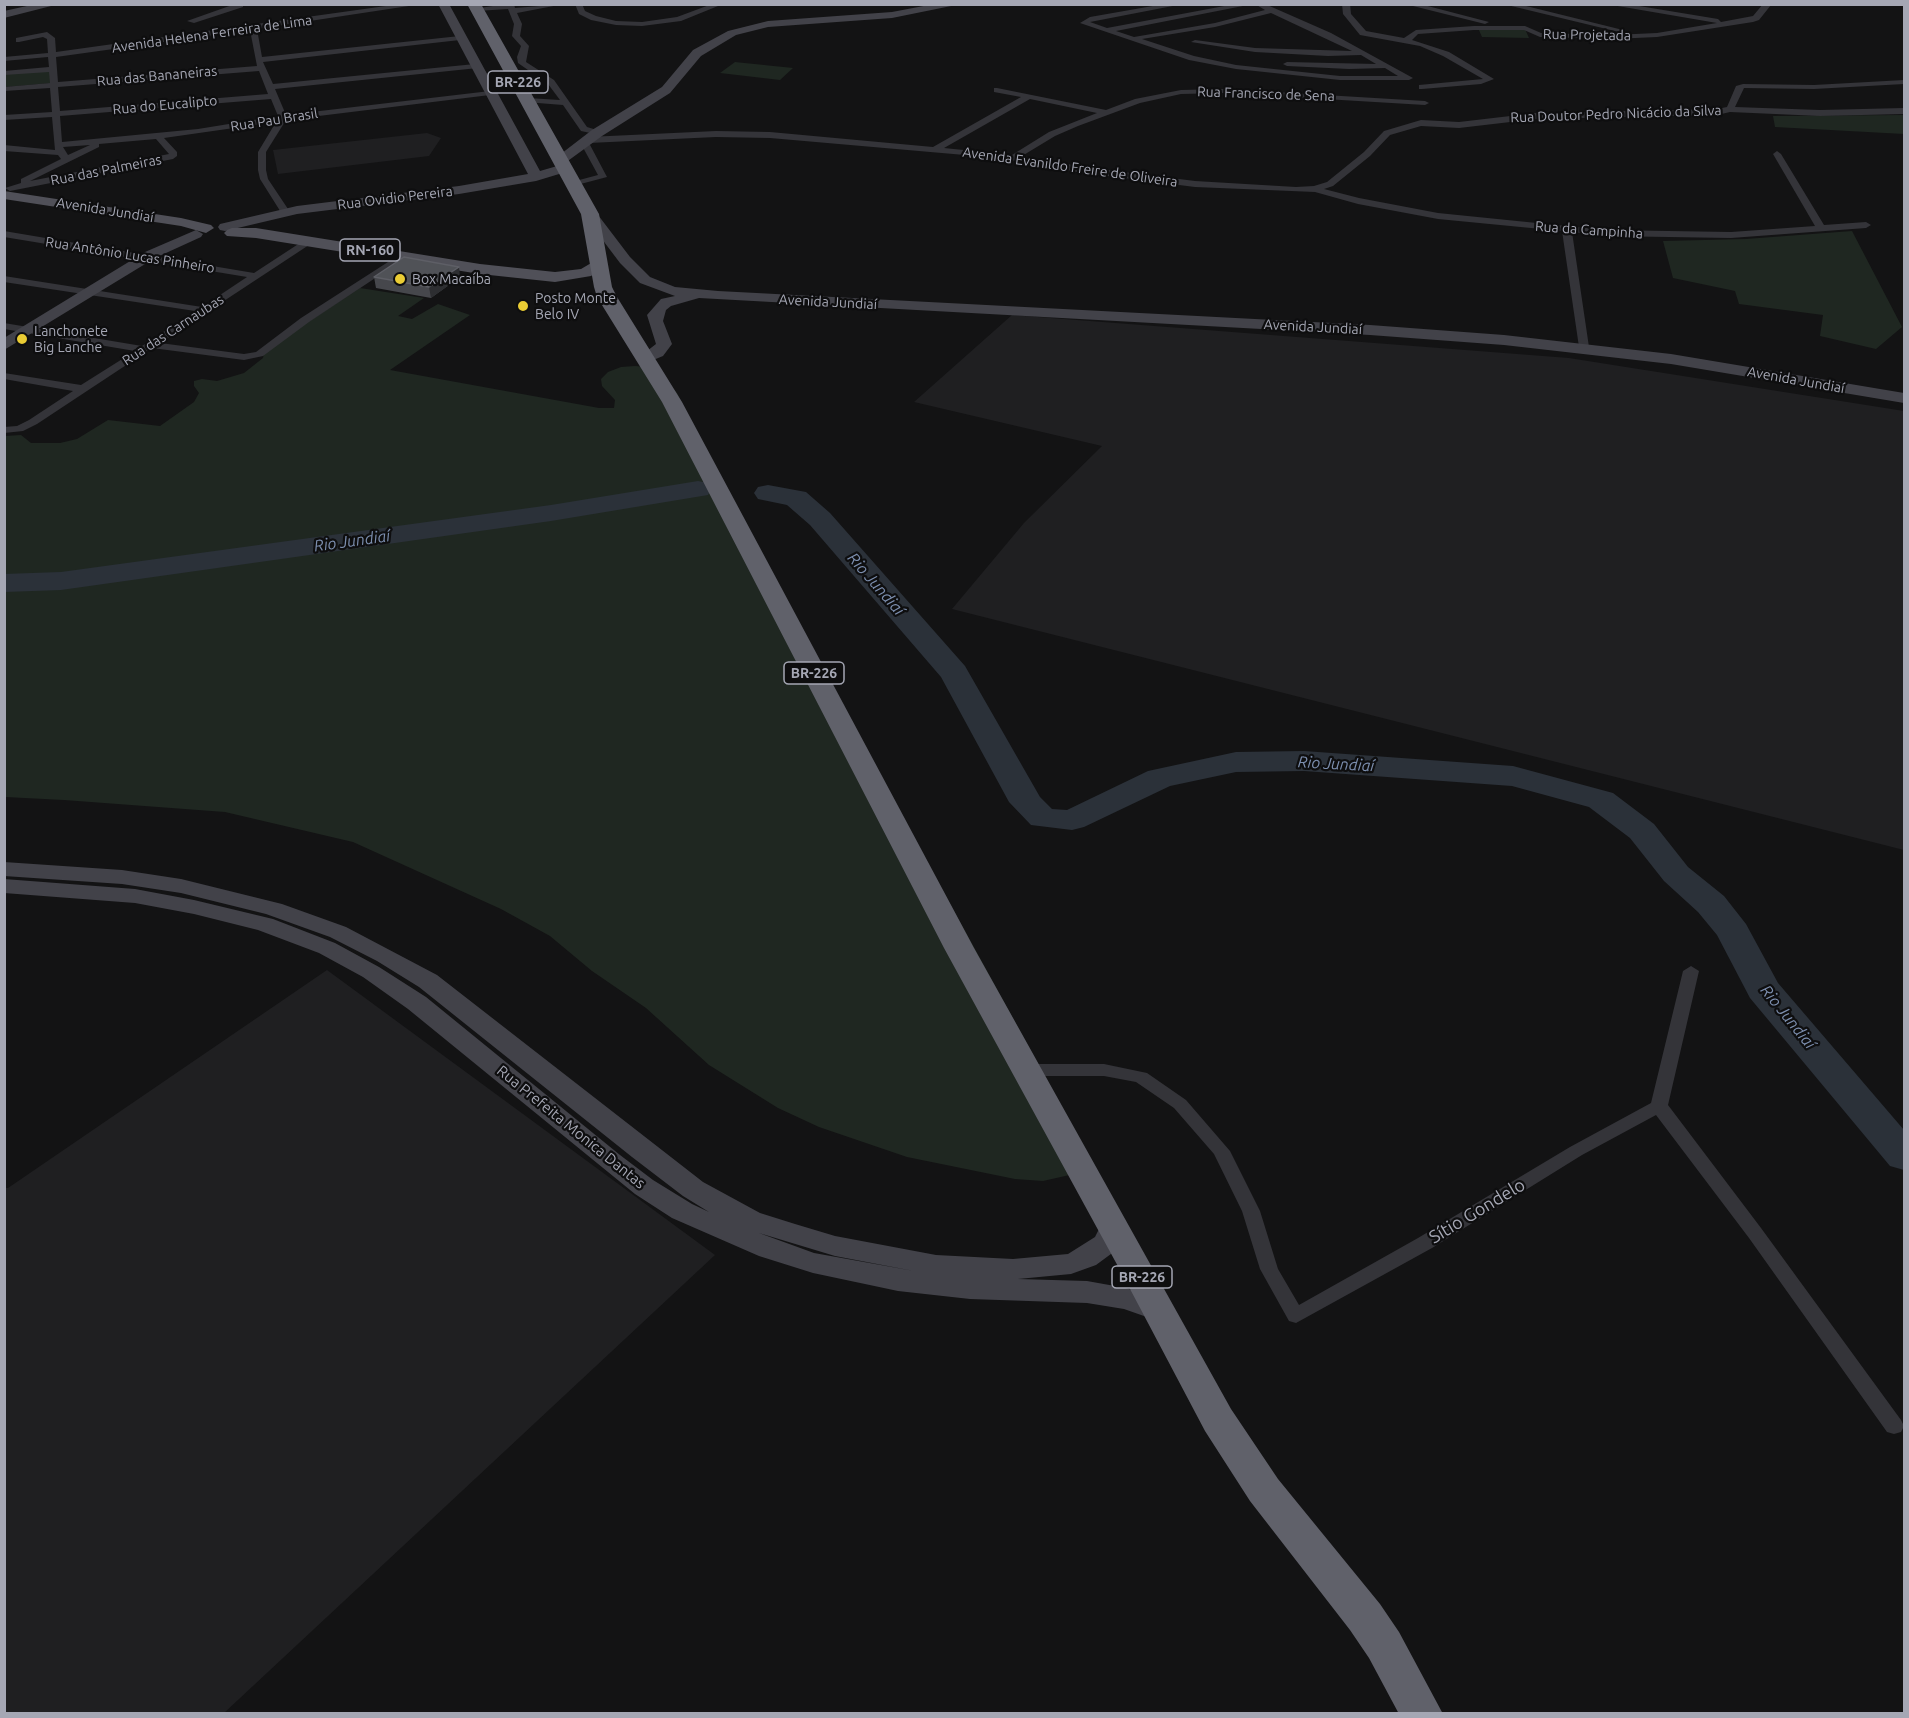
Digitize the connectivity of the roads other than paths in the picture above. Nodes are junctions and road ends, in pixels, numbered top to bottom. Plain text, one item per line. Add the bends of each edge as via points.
1 (54, 4) edge
2 (239, 4) edge
3 (419, 4) edge
4 (443, 4) edge
5 (561, 4) edge
6 (578, 4) edge
7 (720, 4) edge
8 (956, 4) edge
9 (1180, 4) edge
10 (1250, 4) edge
11 (1258, 4) edge
12 (1346, 4) edge
13 (1407, 4) edge
14 (1506, 4) edge
15 (1609, 4) edge
16 (1669, 4) edge
17 (1767, 5) edge
18 (475, 7) edge
19 (511, 7) edge
20 (1273, 10) junction
21 (1664, 13) junction
22 (4, 15) edge
23 (191, 21) dead end
24 (1733, 23) junction
25 (1505, 27) junction
26 (253, 28) junction
27 (1106, 30) junction
28 (1360, 32) junction
29 (1350, 33) dead end
30 (1340, 34) dead end
31 (1328, 35) junction
32 (1646, 36) junction
33 (1206, 37) dead end
34 (460, 38) junction
35 (1134, 39) junction
36 (1406, 40) junction
37 (15, 41) dead end
38 (1195, 42) junction
39 (1166, 49) junction
40 (1287, 52) junction
41 (1362, 53) junction
42 (53, 54) junction
43 (4, 59) edge
44 (1285, 63) junction
45 (259, 64) junction
46 (515, 64) junction
47 (475, 66) junction
48 (1386, 66) junction
49 (53, 69) junction
50 (1282, 73) junction
51 (4, 74) edge
52 (1410, 78) junction
53 (1905, 82) edge
54 (54, 84) junction
55 (269, 87) junction
56 (1422, 87) junction
57 (4, 89) edge
58 (997, 90) dead end
59 (490, 93) junction
60 (273, 96) junction
61 (1029, 96) junction
62 (528, 100) junction
63 (565, 103) junction
64 (1425, 103) junction
65 (1730, 109) junction
66 (1905, 111) edge
67 (1106, 112) junction
68 (57, 114) junction
69 (4, 118) edge
70 (283, 118) junction
71 (1421, 123) junction
72 (157, 135) junction
73 (590, 138) junction
74 (104, 141) junction
75 (4, 148) edge
76 (933, 150) junction
77 (62, 152) junction
78 (1776, 154) dead end
79 (1013, 158) junction
80 (566, 171) junction
81 (536, 177) junction
82 (1315, 189) junction
83 (6, 191) edge
84 (285, 212) junction
85 (590, 214) junction
86 (1866, 225) dead end
87 (1822, 229) junction
88 (229, 230) junction
89 (1567, 230) junction
90 (4, 234) edge
91 (205, 234) junction
92 (309, 241) junction
93 (405, 255) junction
94 (145, 258) junction
95 (598, 264) junction
96 (507, 272) junction
97 (256, 276) junction
98 (4, 279) edge
99 (605, 292) junction
100 (88, 293) junction
101 (718, 296) junction
102 (205, 310) junction
103 (4, 326) edge
104 (28, 330) junction
105 (4, 345) edge
106 (147, 347) junction
107 (1584, 347) junction
108 (646, 358) junction
109 (4, 376) edge
110 (83, 389) junction
111 (1905, 398) edge
112 (4, 430) edge
113 (4, 870) edge
114 (4, 886) edge
115 (1691, 971) dead end
116 (1027, 1070) junction
117 (1659, 1106) junction
118 (1114, 1226) junction
119 (1050, 1278) junction
120 (1161, 1311) junction
121 (1894, 1426) dead end
122 (1424, 1712) edge

1 - 22 main road
2 - 23 street
3 - 26 street, Avenida Helena Ferreira de Lima
4 - 34 main road
5 - 19 street
6 - 7 street via 582,12 594,18 632,24 678,19
8 - 73 main road, Rua Ovidio Pereira via 869,17 768,24 738,31 704,47 666,90
9 - 27 street via 1084,23
10 - 27 street
11 - 20 street
12 - 28 street via 1347,14
13 - 25 street
14 - 32 street
15 - 21 street
16 - 21 street
17 - 24 street, Rua Projetada via 1754,19
18 - 19 street
18 - 46 highway, BR-226
19 - 46 street via 518,24 516,36 525,46
20 - 31 street
20 - 35 street
21 - 24 street
24 - 32 street, Rua Projetada
25 - 32 street, Rua Projetada via 1526,28 1539,35
25 - 36 street, Rua Projetada via 1419,31
26 - 42 street, Avenida Helena Ferreira de Lima
26 - 45 street
27 - 35 street
28 - 29 street
28 - 36 street
30 - 31 street
31 - 41 street
33 - 38 street
34 - 45 street, Rua das Bananeiras
34 - 47 main road
35 - 39 street
36 - 56 street via 1438,50 1489,77 1481,82
37 - 42 street via 48,38
38 - 39 street
38 - 40 street
39 - 50 street via 1220,64
40 - 41 street
40 - 44 street
41 - 48 street
42 - 43 street, Avenida Helena Ferreira de Lima
42 - 49 street
44 - 48 street
44 - 50 street
45 - 54 street, Rua das Bananeiras
45 - 55 street
46 - 62 highway, BR-226
46 - 63 street via 545,77
47 - 55 street
47 - 59 main road
48 - 52 street
49 - 51 street
49 - 54 street
50 - 52 street
52 - 56 street
53 - 65 street, Rua Doutor Pedro Nicácio da Silva via 1741,86
54 - 57 street, Rua das Bananeiras
54 - 68 street
55 - 60 street
56 - 64 street
58 - 61 street
59 - 70 street, Rua Pau Brasil
59 - 81 main road
60 - 68 street, Rua do Eucalipto
60 - 70 street
61 - 67 street
61 - 76 street
62 - 63 street
62 - 80 highway, BR-226
63 - 73 street
64 - 67 street, Rua Francisco de Sena via 1202,90 1156,96
64 - 71 street via 1429,114
65 - 66 street
65 - 71 street, Rua Doutor Pedro Nicácio da Silva via 1521,117 1468,125
67 - 79 street, Rua Francisco de Sena via 1058,131
68 - 69 street, Rua do Eucalipto
68 - 77 street
70 - 72 street, Rua Pau Brasil
70 - 84 street via 266,144 261,161 264,178
71 - 82 street, Avenida Evanildo Freire de Oliveira via 1387,133 1341,177
72 - 74 street, Rua Pau Brasil
72 - 83 street, Rua das Palmeiras via 173,156
73 - 76 street, Avenida Evanildo Freire de Oliveira via 753,134
73 - 80 main road, Rua Ovidio Pereira
73 - 80 street via 603,177
74 - 77 street
74 - 77 street, Rua Pau Brasil
75 - 77 street, Rua Pau Brasil
76 - 79 street, Avenida Evanildo Freire de Oliveira
77 - 83 street
78 - 87 street
79 - 82 street, Avenida Evanildo Freire de Oliveira via 1195,184
80 - 81 main road, Rua Ovidio Pereira
80 - 85 highway, BR-226
81 - 84 main road, Rua Ovidio Pereira
82 - 89 street, Rua da Campinha via 1438,216
83 - 91 main road, Avenida Jundiaí / RN-160 via 181,222
84 - 88 main road, Rua Ovidio Pereira
85 - 95 highway, BR-226
85 - 101 main road, Avenida Jundiaí via 645,280 672,291
86 - 87 street, Rua da Campinha
87 - 89 street, Rua da Campinha via 1704,236
88 - 91 main road, RN-160
88 - 92 main road, RN-160
89 - 107 street
90 - 94 street, Rua Antônio Lucas Pinheiro
91 - 94 main road
92 - 93 main road, RN-160
92 - 97 street, Rua das Carnaubas
93 - 96 main road, RN-160
93 - 106 street via 259,354 244,357
94 - 97 street, Rua Antônio Lucas Pinheiro
94 - 100 main road
95 - 96 main road, RN-160 via 585,273 565,277
95 - 99 highway, BR-226
96 - 99 main road, RN-160
97 - 102 street, Rua das Carnaubas
98 - 100 street
99 - 108 highway, BR-226
100 - 102 street
100 - 104 main road
101 - 107 main road, Avenida Jundiaí via 1358,330
101 - 108 main road, Avenida Jundiaí via 680,298 660,307 655,321 664,344
102 - 106 street, Rua das Carnaubas
103 - 104 street
104 - 105 main road
104 - 106 street
106 - 110 street, Rua das Carnaubas
107 - 111 main road, Avenida Jundiaí
108 - 116 highway, BR-226
109 - 110 street
110 - 112 street, Rua das Carnaubas via 23,428
113 - 119 main road, Rua Prefeita Monica Dantas via 122,877 181,886 316,923 428,981 641,1150 721,1206 750,1220 835,1246 936,1265 1013,1269
114 - 119 main road, Rua Prefeita Monica Dantas via 124,895 194,907 265,924 327,948 417,1003 644,1187 682,1211 769,1249 813,1263 898,1280 970,1288
115 - 117 street
116 - 117 street, Sítio Gondelo via 1104,1070 1141,1077 1180,1104 1221,1151 1251,1211 1269,1269 1296,1316
116 - 118 highway, BR-226
117 - 121 street
118 - 119 main road, Rua Prefeita Monica Dantas via 1105,1244
118 - 120 highway, BR-226
119 - 120 main road, Rua Prefeita Monica Dantas
120 - 122 highway, BR-226 via 1240,1455 1365,1617

